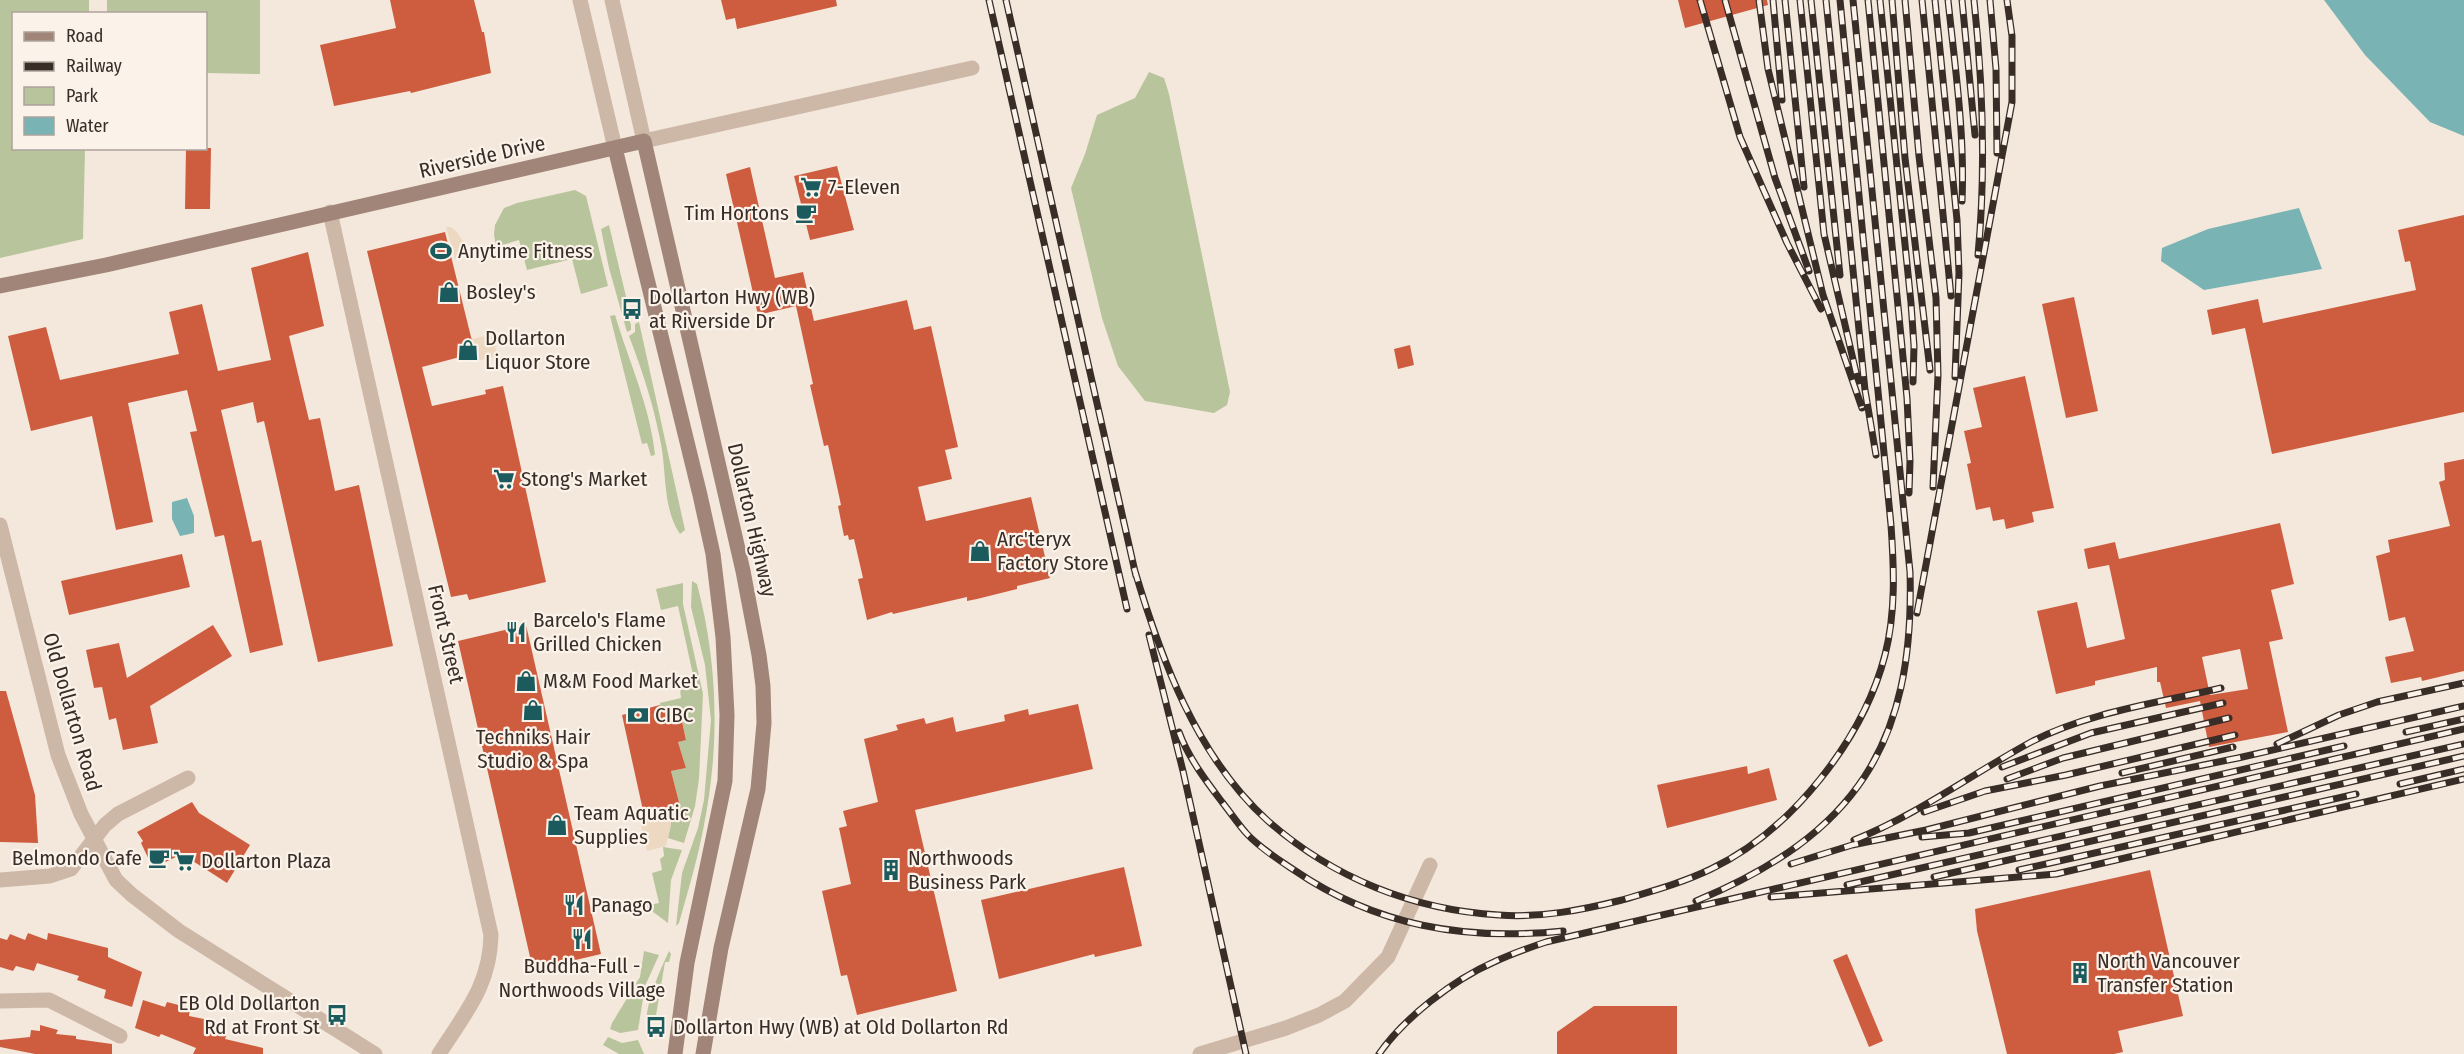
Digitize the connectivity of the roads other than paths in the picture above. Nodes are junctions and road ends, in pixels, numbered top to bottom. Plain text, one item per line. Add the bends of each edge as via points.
1 (580, 0) edge
2 (612, 0) edge
3 (972, 68) dead end
4 (644, 141) junction
5 (615, 148) junction
6 (330, 212) junction
7 (0, 286) edge
8 (0, 525) edge
9 (188, 778) dead end
10 (93, 839) junction
11 (1430, 865) dead end
12 (0, 880) edge
13 (0, 1001) edge
14 (120, 1035) dead end
15 (1217, 1052) edge
16 (375, 1054) edge
17 (439, 1054) edge
18 (675, 1054) edge
19 (703, 1054) edge
20 (1200, 1054) edge

1 - 5 street
2 - 4 street, Dollarton Highway
3 - 4 street, Riverside Drive
4 - 5 main road, Riverside Drive
4 - 19 main road, Dollarton Highway via 743,571 763,686 758,789 721,948
5 - 6 main road, Riverside Drive
5 - 18 main road via 703,505 723,638 727,715 724,781 687,963
6 - 7 main road, Riverside Drive
6 - 17 street, Front Street via 491,935 482,986
8 - 10 street, Old Dollarton Road via 58,755
9 - 10 street via 118,814
10 - 12 street via 71,869 50,876
10 - 16 street, Old Dollarton Road via 116,880 169,924
11 - 15 street via 1388,957 1345,1001 1319,1016
13 - 14 street via 49,1000
15 - 20 street

